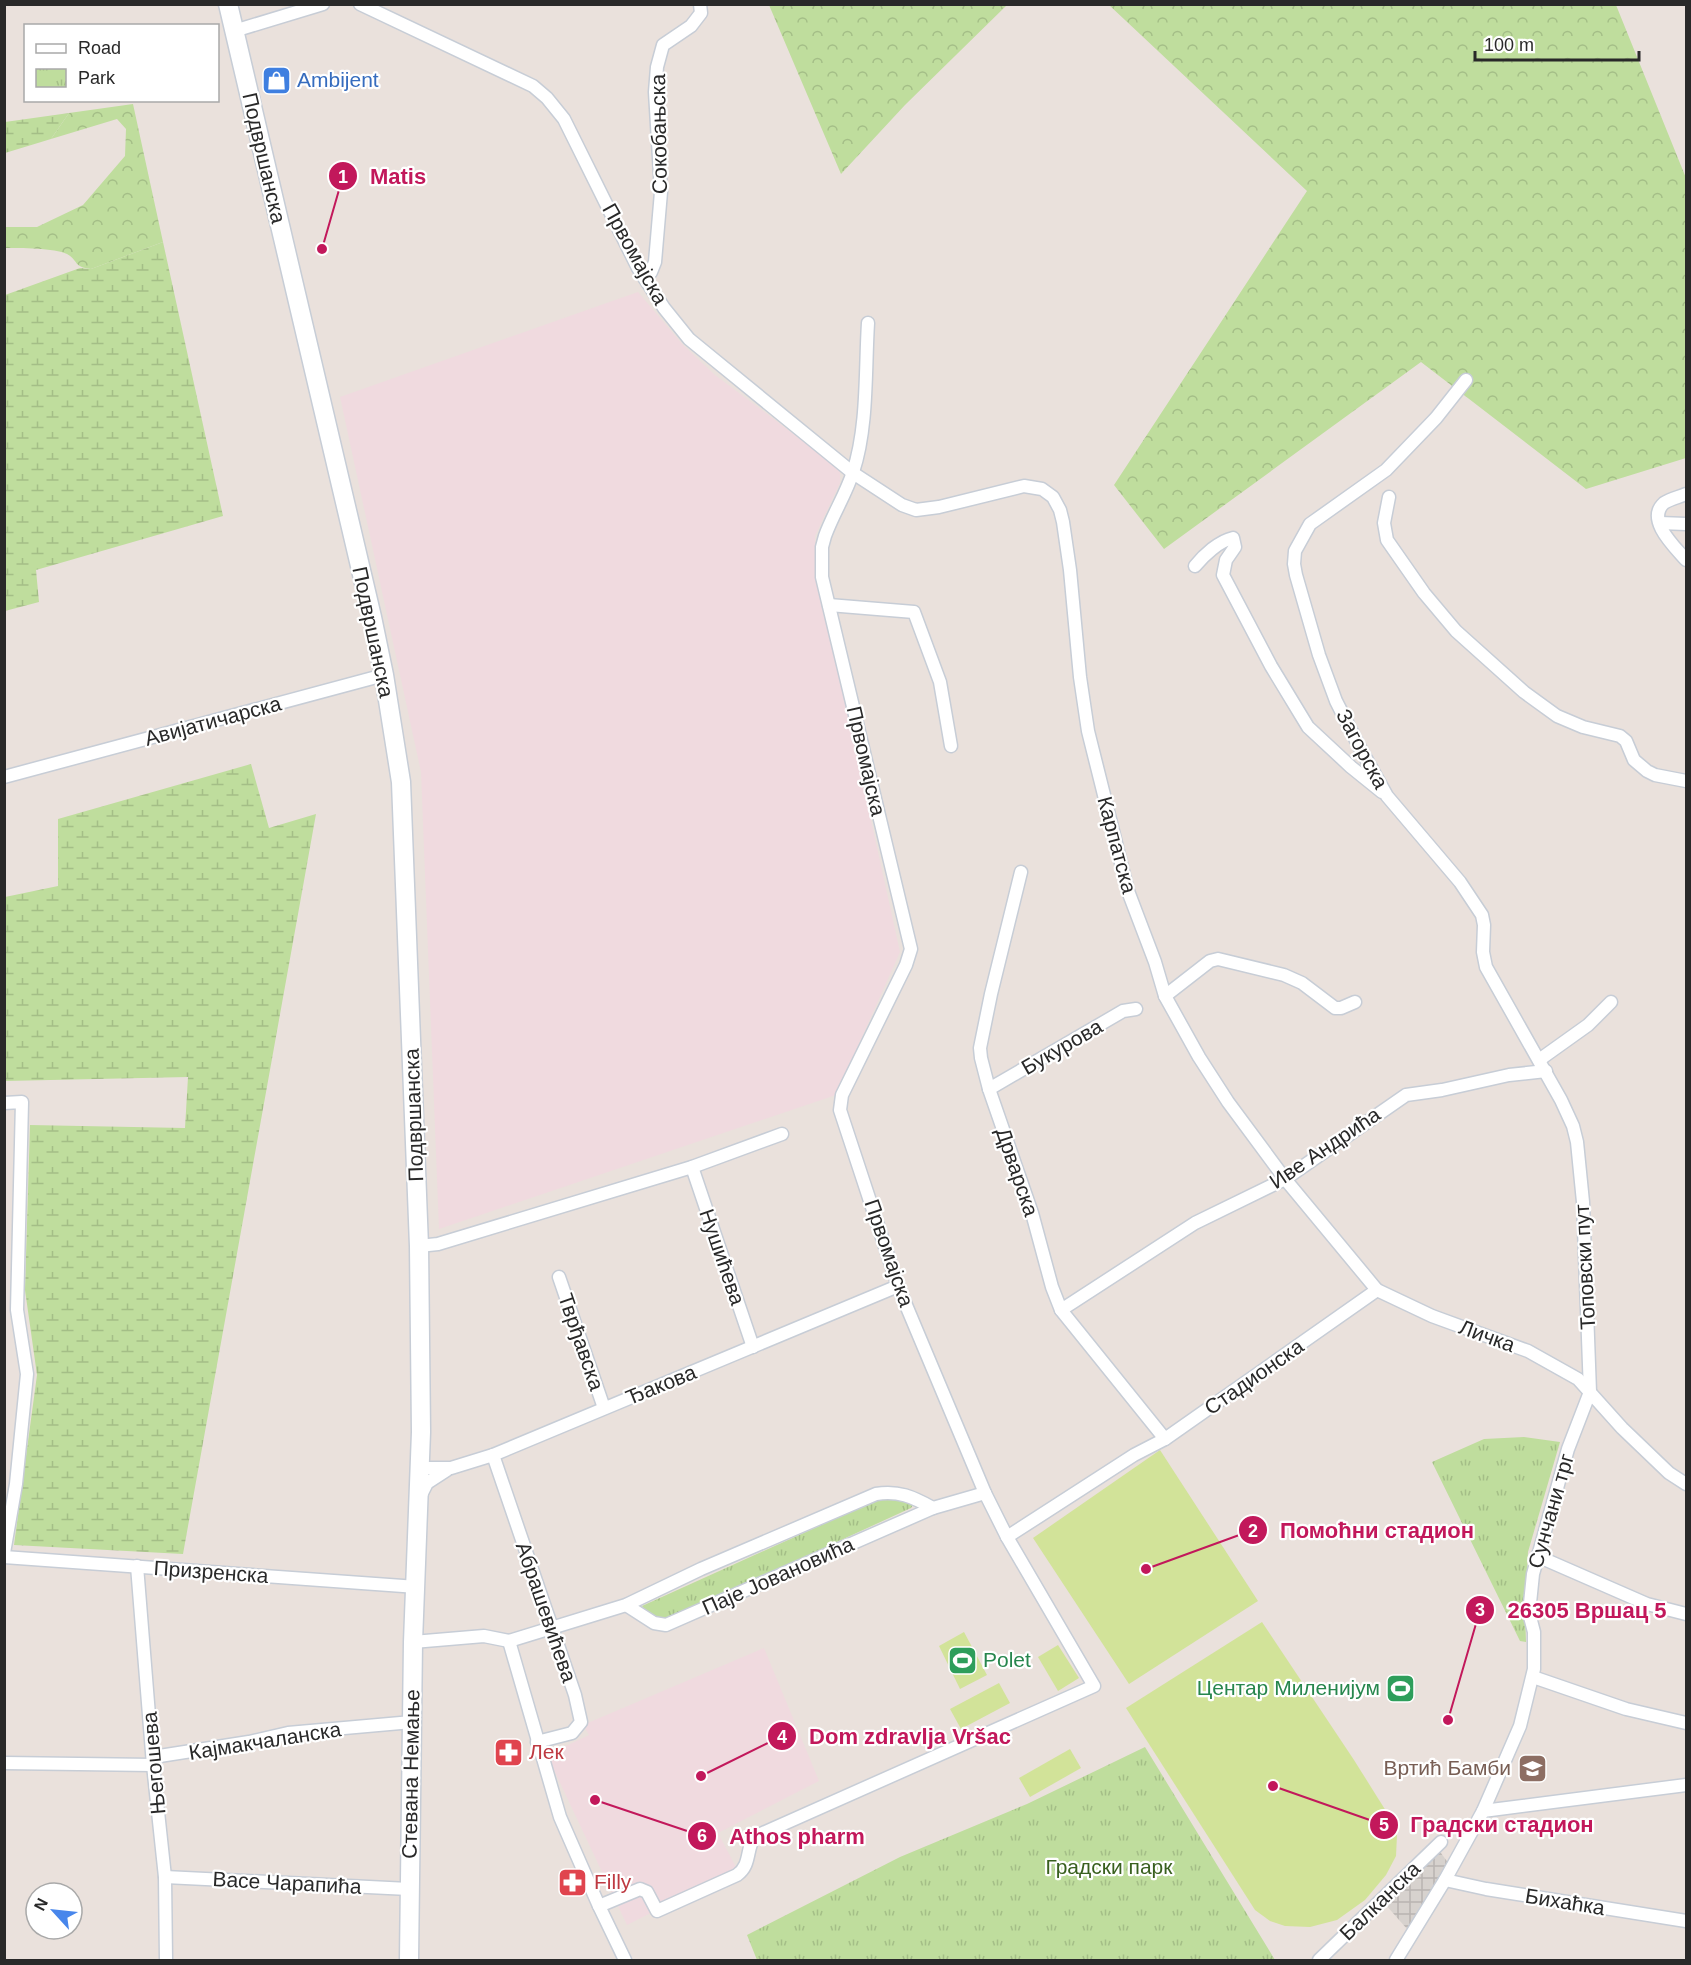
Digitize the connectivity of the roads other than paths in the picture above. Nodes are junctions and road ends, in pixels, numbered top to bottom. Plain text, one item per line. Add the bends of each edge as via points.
1 (228, 4) edge
2 (324, 4) edge
3 (360, 4) edge
4 (700, 4) edge
5 (234, 31) junction
6 (645, 279) junction
7 (868, 323) dead end
8 (1466, 380) dead end
9 (853, 473) junction
10 (1686, 495) edge
11 (1389, 497) dead end
12 (1660, 523) junction
13 (1686, 524) edge
14 (1686, 560) edge
15 (1195, 566) dead end
16 (829, 605) junction
17 (384, 675) junction
18 (951, 746) dead end
19 (4, 777) edge
20 (1686, 781) edge
21 (1388, 796) junction
22 (1021, 872) dead end
23 (1165, 996) junction
24 (1355, 1002) dead end
25 (1611, 1002) dead end
26 (1136, 1009) dead end
27 (1539, 1060) junction
28 (1546, 1071) junction
29 (989, 1089) junction
30 (4, 1103) edge
31 (782, 1134) dead end
32 (1577, 1142) joint
33 (692, 1167) junction
34 (1285, 1179) junction
35 (419, 1246) junction
36 (559, 1277) dead end
37 (898, 1287) junction
38 (1377, 1290) junction
39 (1061, 1310) junction
40 (753, 1347) junction
41 (1590, 1392) junction
42 (604, 1408) junction
43 (1165, 1438) junction
44 (493, 1455) junction
45 (420, 1468) junction
46 (451, 1468) junction
47 (1686, 1484) edge
48 (985, 1493) junction
49 (419, 1501) junction
50 (933, 1508) junction
51 (1007, 1537) junction
52 (4, 1555) edge
53 (1537, 1556) junction
54 (137, 1566) junction
55 (417, 1587) junction
56 (626, 1605) junction
57 (1686, 1614) edge
58 (551, 1628) junction
59 (509, 1641) junction
60 (413, 1642) junction
61 (1534, 1673) junction
62 (412, 1722) junction
63 (1686, 1723) edge
64 (537, 1742) junction
65 (153, 1761) junction
66 (4, 1763) edge
67 (1686, 1785) edge
68 (1483, 1811) junction
69 (1441, 1842) dead end
70 (165, 1877) junction
71 (1445, 1880) junction
72 (409, 1889) junction
73 (598, 1906) junction
74 (1686, 1921) edge
75 (413, 1956) edge
76 (166, 1960) edge
77 (625, 1960) edge
78 (1319, 1960) edge
79 (1396, 1960) edge

1 - 5 street, Подвршанска
2 - 5 street
3 - 6 street, Првомајска via 533,86 547,98 564,119
4 - 6 street, Сокобањска via 701,13 691,26 663,45 657,67 661,192 655,262
5 - 17 street, Подвршанска
6 - 9 street, Првомајска via 689,339
7 - 9 street via 862,424
8 - 21 street, Загорска via 1386,470 1310,524 1295,551 1296,575 1326,677
9 - 16 street, Првомајска via 822,547 822,577
9 - 23 street, Карпатска via 916,510 1024,486 1048,492 1060,510 1088,731 1128,891
10 - 12 street via 1660,508
11 - 20 street via 1384,523 1387,540 1456,631 1557,716 1620,736 1634,760 1647,771
12 - 13 street
12 - 14 street via 1666,537
15 - 21 street via 1203,556 1233,538 1235,547 1223,574 1271,666 1308,727
16 - 18 street via 914,612 940,682
16 - 37 street, Првомајска via 911,949 840,1103
17 - 19 street, Авијатичарска
17 - 35 street, Подвршанска via 401,782
21 - 27 street, Загорска via 1460,882 1482,915 1486,967
22 - 29 street, Дрварска via 980,1048
23 - 24 street via 1218,959 1284,975 1302,983 1335,1008
23 - 34 street, Карпатска via 1228,1102
25 - 27 street
26 - 29 street, Букурова via 1123,1011
27 - 28 street, Загорска
28 - 32 street, Загорска
28 - 34 street, Иве Андрића via 1406,1095
29 - 39 street, Дрварска
30 - 52 street via 22,1102 17,1310 27,1374
31 - 33 street
32 - 41 street, Топовски пут
33 - 35 street via 438,1244
33 - 40 street, Нушићева
34 - 38 street
34 - 39 street, Иве Андрића via 1195,1223
35 - 45 street, Подвршанска
36 - 42 street, Тврђавска
37 - 40 street, Ђакова
37 - 48 street, Првомајска
38 - 41 street, Личка via 1431,1316 1528,1351 1578,1379
38 - 43 street, Стадионска
39 - 43 street, Дрварска
40 - 42 street, Ђакова
41 - 47 street, Личка via 1622,1428
41 - 53 street, Сунчани трг via 1568,1449
42 - 44 street, Ђакова
43 - 51 street, Стадионска
44 - 46 street, Ђакова
44 - 58 street, Абрашевићева
45 - 46 street, Ђакова
45 - 49 street, Подвршанска
46 - 49 street via 427,1483
48 - 50 street, Паје Јовановића
48 - 51 street, Првомајска
49 - 55 street, Подвршанска
50 - 56 street, Паје Јовановића via 907,1495 876,1494
50 - 56 street, Паје Јовановића via 666,1625 654,1623
51 - 73 street, Првомајска via 1094,1686 754,1837 743,1871 657,1911 647,1892 640,1889
52 - 54 street, Призренска
53 - 57 street via 1639,1600
53 - 61 street, Сунчани трг via 1530,1606
54 - 55 street, Призренска
54 - 65 street, Његошева
55 - 60 street, Стевана Немање
56 - 58 street, Паје Јовановића
58 - 59 street, Паје Јовановића
58 - 64 street, Абрашевићева via 581,1722 572,1733
59 - 60 street, Паје Јовановића via 484,1636
59 - 64 street
60 - 62 street, Стевана Немање
61 - 63 street via 1626,1709
61 - 68 street, Сунчани трг via 1520,1726
62 - 65 street, Кајмакчаланска via 288,1733
62 - 72 street, Стевана Немање
64 - 73 street via 560,1817
65 - 66 street, Кајмакчаланска
65 - 70 street, Његошева
67 - 68 street
68 - 71 street, Сунчани трг
69 - 78 street, Балканска
70 - 72 street, Васе Чарапића
70 - 76 street, Његошева
71 - 74 street, Бихаћка
71 - 79 street, Сунчани трг
72 - 75 street, Стевана Немање
73 - 77 street

